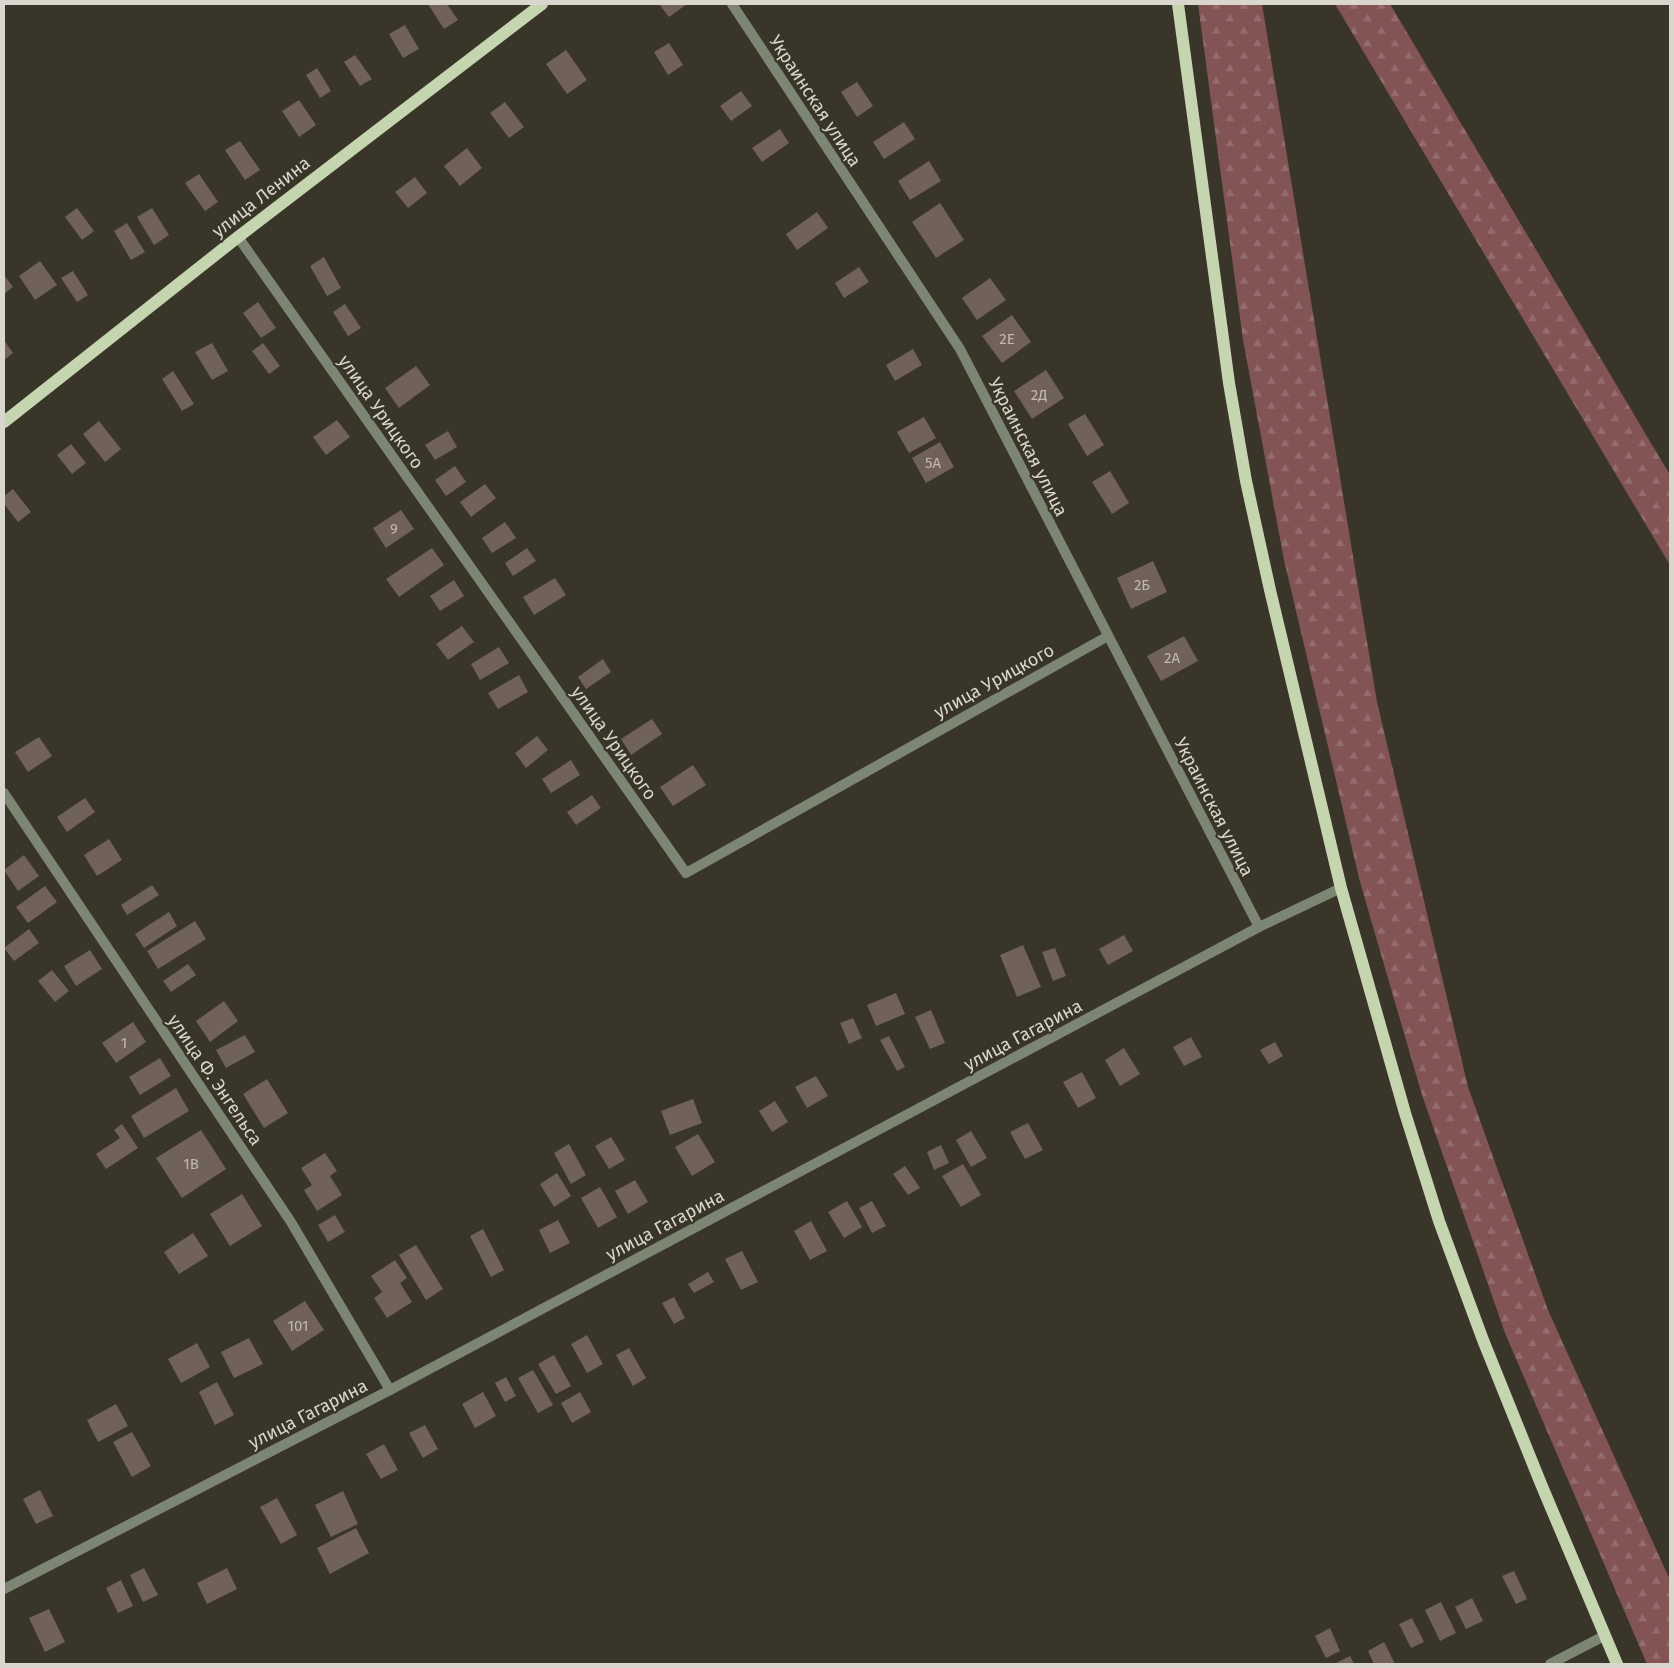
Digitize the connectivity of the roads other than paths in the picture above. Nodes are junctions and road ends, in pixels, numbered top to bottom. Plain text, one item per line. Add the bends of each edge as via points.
1 (542, 4) edge
2 (732, 4) edge
3 (1178, 4) edge
4 (238, 237) junction
5 (4, 422) edge
6 (1108, 636) junction
7 (4, 793) edge
8 (1341, 888) junction
9 (1259, 927) junction
10 (390, 1390) junction
11 (4, 1589) edge
12 (1604, 1636) junction
13 (1550, 1664) edge
14 (1617, 1664) edge

1 - 4 main road, улица Ленина
2 - 6 street, Украинская улица via 960,349
3 - 8 main road via 1228,383 1246,481
4 - 5 main road, улица Ленина
4 - 6 street, улица Урицкого via 686,873
6 - 9 street, Украинская улица
7 - 10 street, улица Ф. Энгельса via 291,1222
8 - 9 street, улица Гагарина
8 - 12 main road via 1439,1221 1483,1340
9 - 10 street, улица Гагарина
10 - 11 street, улица Гагарина
12 - 13 street
12 - 14 main road

